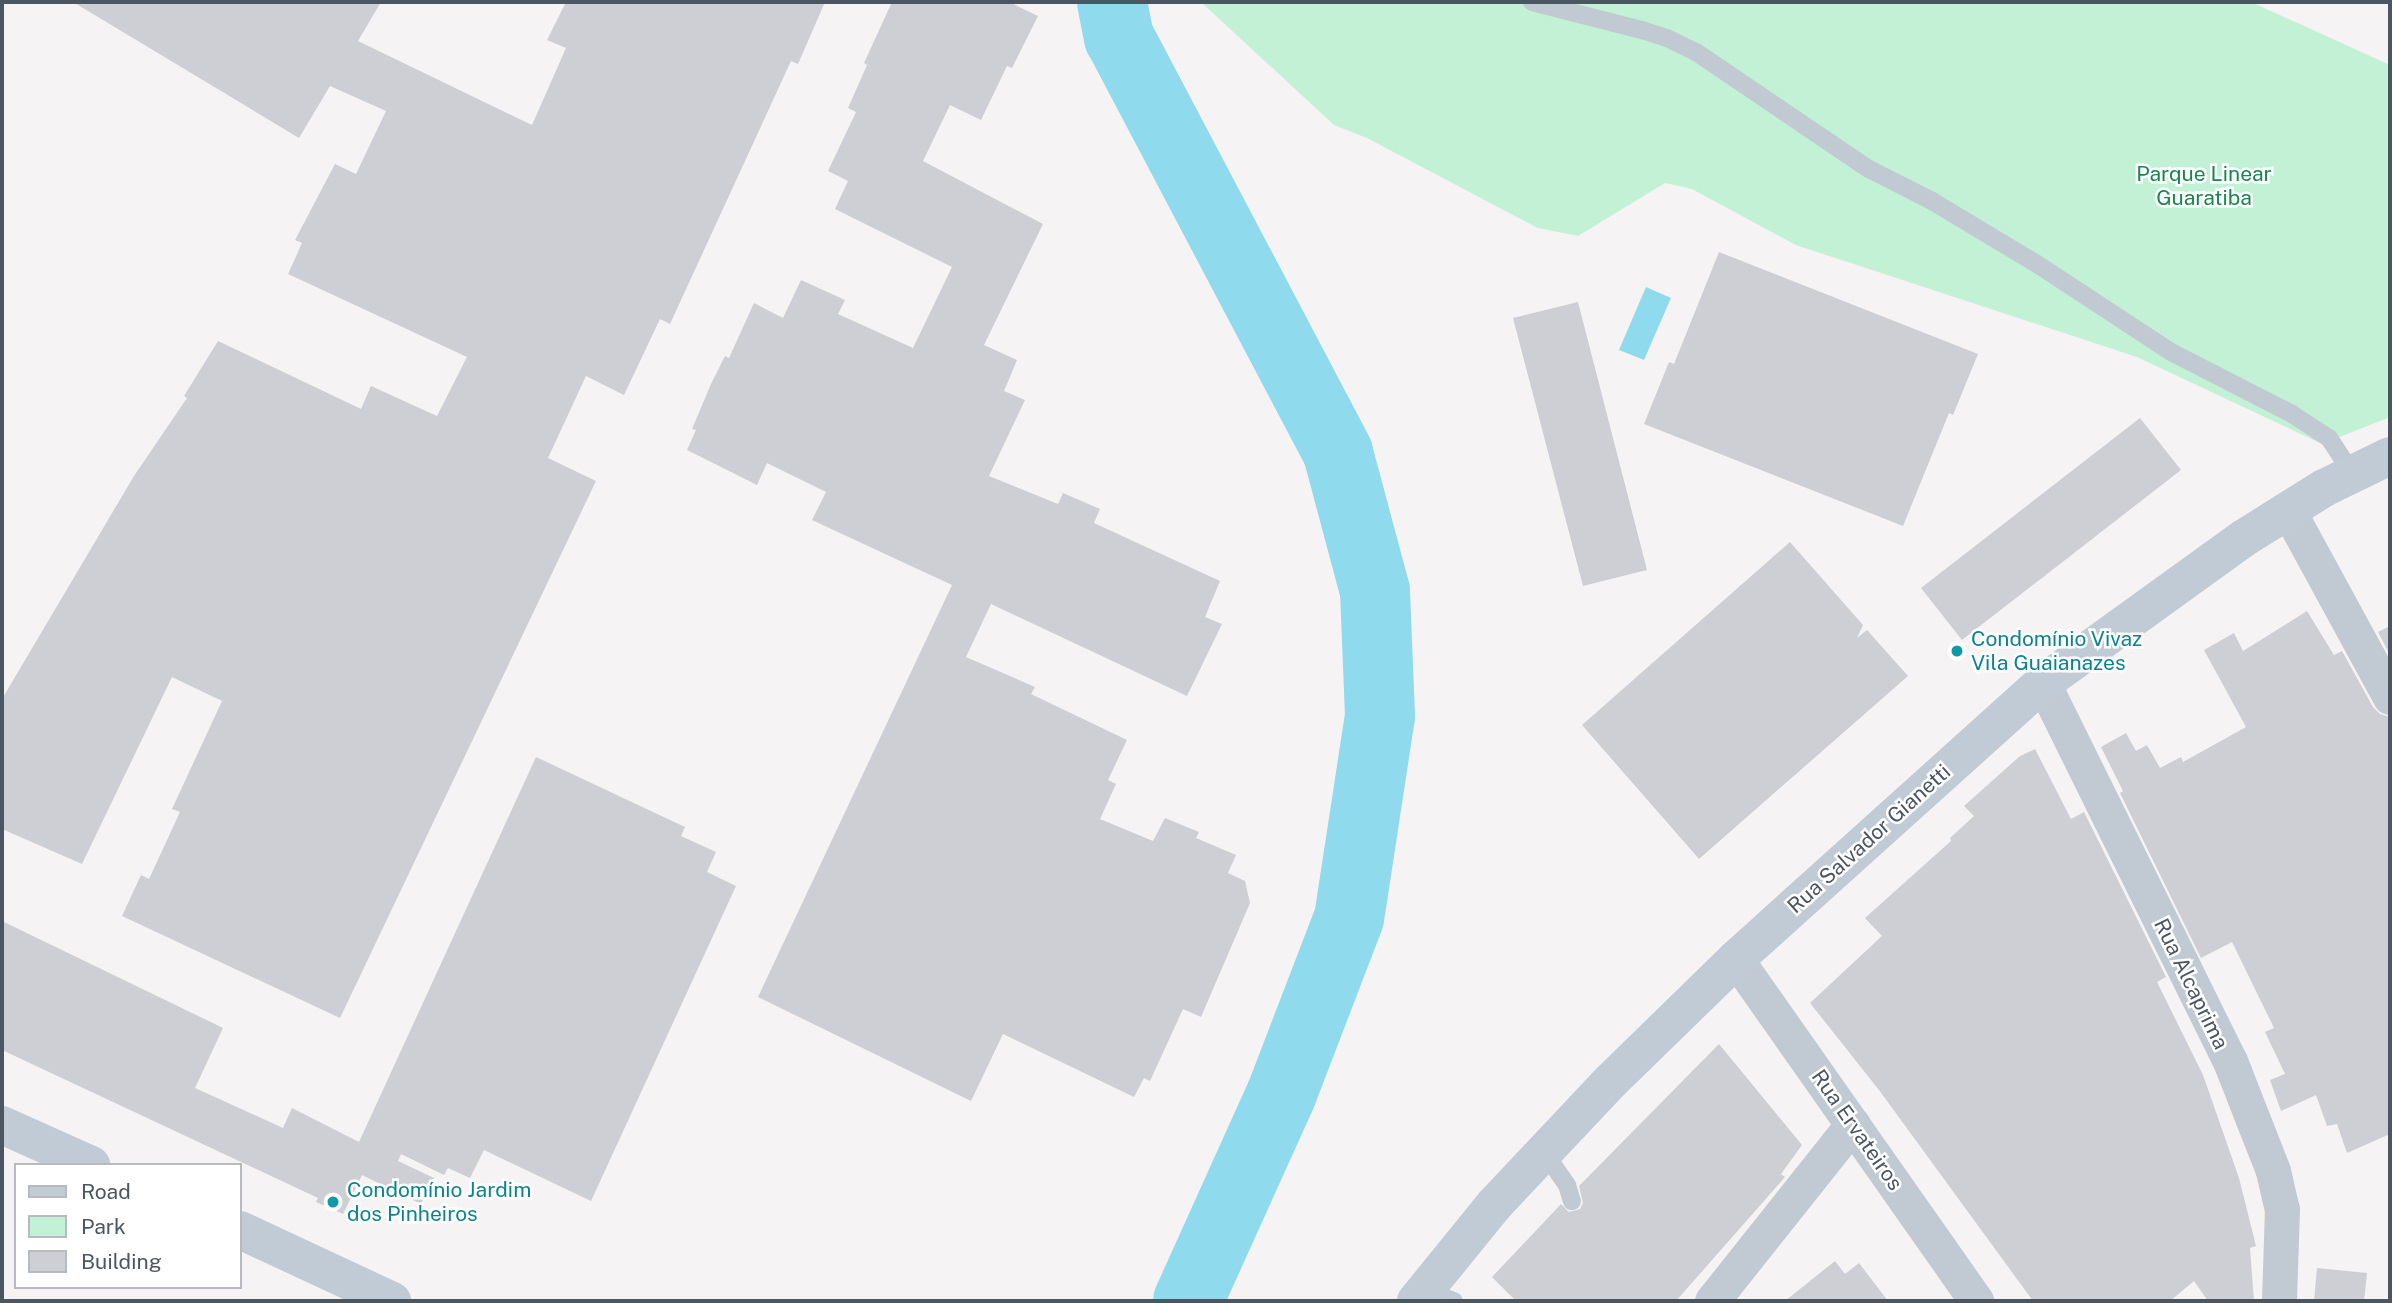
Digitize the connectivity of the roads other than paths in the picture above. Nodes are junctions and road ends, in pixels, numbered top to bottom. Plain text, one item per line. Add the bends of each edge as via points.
1 (1532, 2) edge
2 (2390, 456) edge
3 (2352, 473) junction
4 (2288, 510) junction
5 (2043, 683) junction
6 (2390, 697) edge
7 (1736, 959) junction
8 (1853, 1124) junction
9 (2, 1125) edge
10 (1544, 1152) junction
11 (87, 1163) edge
12 (1572, 1201) dead end
13 (242, 1231) edge
14 (1431, 1297) edge
15 (392, 1301) edge
16 (1712, 1301) edge
17 (1976, 1301) edge
18 (2279, 1301) edge

1 - 3 lane via 1643,30 1696,52 1869,169 2025,257 2171,352 2292,414 2329,438
2 - 3 main road, Rua Salvador Gianetti
3 - 4 main road, Rua Salvador Gianetti
4 - 5 main road, Rua Salvador Gianetti via 2201,567
4 - 6 street
5 - 7 main road, Rua Salvador Gianetti
5 - 18 street, Rua Alcaprima via 2230,1061 2269,1159 2282,1209
7 - 8 street, Rua Ervateiros
7 - 10 main road, Rua Salvador Gianetti
8 - 16 street
8 - 17 street, Rua Ervateiros
9 - 11 main road
10 - 12 lane via 1567,1185
10 - 14 main road, Rua Salvador Gianetti via 1494,1205
13 - 15 main road

